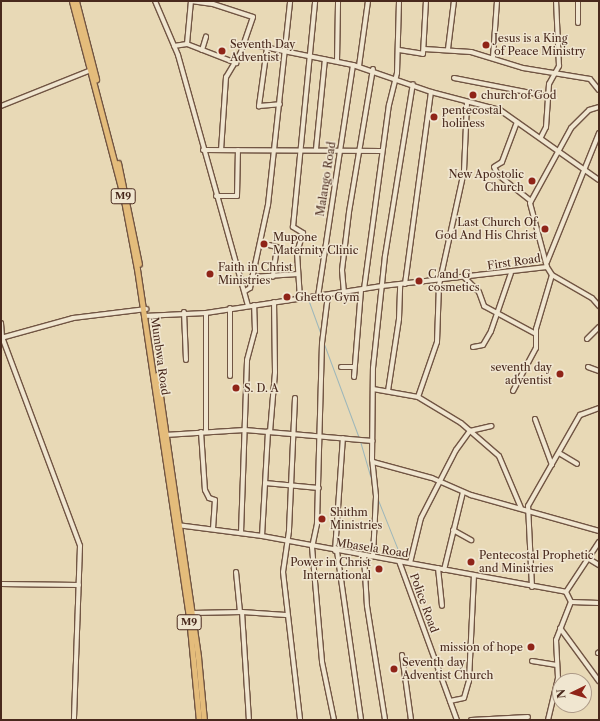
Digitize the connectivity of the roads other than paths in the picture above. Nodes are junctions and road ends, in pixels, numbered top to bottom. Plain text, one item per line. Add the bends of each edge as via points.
1 (72, 1) edge
2 (76, 1) edge
3 (155, 1) edge
4 (290, 1) edge
5 (315, 1) edge
6 (338, 1) edge
7 (368, 1) edge
8 (400, 1) edge
9 (426, 1) edge
10 (454, 1) edge
11 (497, 1) edge
12 (556, 1) edge
13 (578, 1) edge
14 (578, 23) dead end
15 (206, 37) dead end
16 (244, 43) junction
17 (187, 44) junction
18 (174, 46) junction
19 (267, 48) junction
20 (424, 48) junction
21 (448, 49) junction
22 (202, 50) junction
23 (398, 50) junction
24 (284, 51) junction
25 (311, 56) junction
26 (493, 57) junction
27 (325, 59) junction
28 (337, 61) junction
29 (236, 63) junction
30 (353, 64) junction
31 (359, 66) junction
32 (373, 69) junction
33 (91, 70) junction
34 (557, 71) junction
35 (454, 78) dead end
36 (395, 79) junction
37 (413, 84) junction
38 (599, 90) edge
39 (431, 92) junction
40 (547, 96) junction
41 (467, 103) junction
42 (280, 104) junction
43 (1, 106) edge
44 (599, 107) edge
45 (517, 122) junction
46 (599, 133) edge
47 (541, 137) junction
48 (316, 149) junction
49 (203, 150) junction
50 (221, 150) junction
51 (238, 150) junction
52 (275, 150) junction
53 (302, 150) junction
54 (339, 150) junction
55 (359, 150) junction
56 (560, 150) junction
57 (382, 151) junction
58 (587, 171) junction
59 (599, 180) edge
60 (216, 196) junction
61 (531, 200) junction
62 (269, 245) dead end
63 (547, 265) junction
64 (511, 273) junction
65 (298, 274) junction
66 (552, 275) junction
67 (252, 277) junction
68 (273, 277) junction
69 (464, 278) junction
70 (440, 280) junction
71 (400, 284) junction
72 (405, 284) junction
73 (382, 286) junction
74 (362, 289) junction
75 (245, 291) junction
76 (344, 293) junction
77 (328, 295) junction
78 (318, 296) junction
79 (300, 299) junction
80 (274, 302) junction
81 (254, 304) junction
82 (248, 305) junction
83 (599, 306) edge
84 (230, 308) junction
85 (145, 309) junction
86 (184, 312) junction
87 (206, 312) junction
88 (499, 313) junction
89 (146, 316) junction
90 (1, 323) edge
91 (599, 327) edge
92 (536, 334) junction
93 (2, 337) edge
94 (587, 339) dead end
95 (473, 347) dead end
96 (186, 360) dead end
97 (353, 367) junction
98 (588, 367) dead end
99 (341, 368) dead end
100 (599, 371) edge
101 (230, 376) dead end
102 (354, 377) dead end
103 (373, 389) junction
104 (514, 391) dead end
105 (388, 392) junction
106 (418, 397) junction
107 (295, 398) dead end
108 (599, 408) edge
109 (535, 419) dead end
110 (491, 426) dead end
111 (245, 430) junction
112 (470, 431) junction
113 (201, 432) junction
114 (206, 432) junction
115 (269, 432) junction
116 (292, 433) junction
117 (165, 435) junction
118 (320, 436) junction
119 (343, 438) junction
120 (373, 441) junction
121 (559, 453) junction
122 (373, 462) junction
123 (577, 464) dead end
124 (552, 465) junction
125 (441, 481) junction
126 (265, 483) junction
127 (289, 485) junction
128 (319, 488) junction
129 (463, 492) junction
130 (520, 508) junction
131 (527, 511) junction
132 (176, 525) junction
133 (213, 528) junction
134 (453, 530) junction
135 (599, 531) edge
136 (241, 533) junction
137 (262, 536) junction
138 (471, 540) dead end
139 (287, 541) junction
140 (599, 542) edge
141 (312, 547) junction
142 (336, 551) junction
143 (364, 556) junction
144 (373, 556) junction
145 (589, 559) junction
146 (399, 561) junction
147 (410, 563) junction
148 (599, 565) edge
149 (438, 568) junction
150 (444, 570) junction
151 (236, 572) dead end
152 (474, 576) junction
153 (1, 584) edge
154 (79, 585) junction
155 (532, 587) junction
156 (566, 592) junction
157 (570, 602) junction
158 (599, 603) edge
159 (442, 606) dead end
160 (241, 612) junction
161 (192, 613) junction
162 (286, 615) junction
163 (560, 628) junction
164 (402, 655) dead end
165 (532, 661) dead end
166 (556, 665) junction
167 (599, 681) edge
168 (450, 701) junction
169 (528, 717) dead end
170 (505, 719) edge
171 (74, 720) edge
172 (200, 720) edge
173 (204, 720) edge
174 (249, 720) edge
175 (300, 720) edge
176 (334, 720) edge
177 (361, 720) edge
178 (385, 720) edge
179 (411, 720) edge
180 (457, 720) edge
181 (471, 720) edge
182 (548, 720) edge

1 - 33 main road, Mumbwa Road / M9
2 - 33 main road, Mumbwa Road / M9
3 - 18 street
4 - 24 street
5 - 25 street
6 - 28 street
7 - 31 street
8 - 23 street
9 - 20 street
10 - 21 street
11 - 26 street
12 - 34 street
13 - 14 street
15 - 22 street
16 - 17 street via 254,20 252,15 192,1
16 - 19 street
16 - 29 street
17 - 18 street
17 - 22 street
18 - 49 street
19 - 24 street
19 - 42 street via 259,106
20 - 21 street
20 - 23 street via 422,55
21 - 26 street
22 - 29 street
23 - 36 street
24 - 25 street
24 - 42 street
25 - 27 street
25 - 53 street
26 - 34 street via 524,68
27 - 28 street
27 - 48 street
28 - 30 street
29 - 50 street via 226,81
30 - 31 street
30 - 54 street, Malango Road
31 - 32 street
32 - 36 street
32 - 55 street
33 - 43 street
33 - 85 main road, Mumbwa Road / M9 via 125,205
34 - 38 street via 564,77 590,79
34 - 40 street via 549,83
35 - 40 street
36 - 37 street
36 - 57 street
37 - 39 street
37 - 73 street
39 - 41 street
39 - 72 street
40 - 47 street via 546,126
41 - 45 street via 500,110
41 - 70 street via 464,171
42 - 52 street
44 - 56 street via 589,110 574,125
45 - 47 street
45 - 61 street via 502,162 494,167 498,175
46 - 58 street
47 - 56 street
48 - 53 street
48 - 54 street
49 - 50 street
49 - 60 street
50 - 51 street
51 - 52 street
51 - 60 street via 238,195
52 - 53 street
52 - 67 street via 267,211
53 - 65 street via 293,227 303,234 297,252
54 - 55 street
54 - 78 street, Malango Road
55 - 57 street
55 - 76 street via 342,270
56 - 58 street
56 - 61 street
57 - 74 street
58 - 59 street
58 - 63 street
60 - 75 street
61 - 63 street, First Road
62 - 68 street via 277,247
63 - 64 street, First Road
63 - 66 street
64 - 69 street, First Road
64 - 88 street
65 - 68 street
65 - 79 street
66 - 83 street via 592,298
66 - 92 street
67 - 68 street
67 - 75 street via 250,288
69 - 70 street, First Road
69 - 88 street via 479,292 484,306
70 - 72 street, First Road
70 - 106 street via 437,342
71 - 72 street, First Road
71 - 73 street, First Road
71 - 105 street via 399,319
73 - 74 street, First Road
73 - 103 street
74 - 76 street, First Road
74 - 97 street
75 - 82 street
76 - 77 street, First Road
77 - 78 street, First Road
77 - 118 street via 322,343
78 - 79 street, First Road
79 - 80 street, First Road
80 - 81 street, First Road
80 - 115 street via 275,372
81 - 82 street, First Road
81 - 111 street via 255,331 247,360
82 - 84 street, First Road
84 - 87 street, First Road
84 - 101 street
85 - 89 main road, Mumbwa Road / M9
85 - 93 street via 73,318 30,327
86 - 87 street, First Road
86 - 89 street, First Road
86 - 96 street
87 - 114 street
88 - 92 street
88 - 95 street via 485,343
89 - 117 main road, Mumbwa Road / M9
89 - 132 main road, Mumbwa Road / M9
90 - 93 street
91 - 94 street
92 - 104 street via 536,348
93 - 154 street via 80,546
97 - 99 street
97 - 102 street
98 - 100 street
103 - 105 street
103 - 120 street
105 - 106 street
106 - 112 street
107 - 116 street
108 - 121 street via 580,415
109 - 124 street
110 - 112 street
111 - 114 street
111 - 115 street
111 - 136 street
112 - 125 street
112 - 130 street via 501,458
113 - 114 street
113 - 117 street
113 - 133 street via 205,490 209,498 215,500
115 - 116 street
115 - 126 street
116 - 118 street
116 - 127 street
117 - 132 main road, Mumbwa Road / M9
118 - 119 street
118 - 128 street
119 - 120 street
119 - 142 street
120 - 122 street
121 - 123 street
121 - 124 street
122 - 125 street
122 - 144 street via 376,496
124 - 131 street
125 - 129 street
125 - 147 street via 421,518
126 - 127 street
126 - 137 street
127 - 128 street
127 - 139 street
128 - 141 street via 316,532
129 - 130 street
129 - 134 street
130 - 131 street
131 - 135 street
131 - 155 street
132 - 133 street, Mbasela Road
132 - 161 main road, Mumbwa Road / M9
132 - 172 main road, Mumbwa Road / M9
133 - 136 street, Mbasela Road
134 - 138 street
134 - 150 street
136 - 137 street, Mbasela Road
137 - 139 street, Mbasela Road
139 - 141 street, Mbasela Road
139 - 162 street via 283,566
140 - 145 street
141 - 142 street, Mbasela Road
141 - 176 street via 322,662
142 - 143 street, Mbasela Road
142 - 177 street
143 - 144 street, Mbasela Road
143 - 178 street via 367,606
144 - 146 street, Mbasela Road
145 - 148 street
145 - 156 street
146 - 147 street, Mbasela Road
146 - 168 street, Police Road
147 - 149 street, Mbasela Road
149 - 150 street, Mbasela Road
149 - 159 street
150 - 152 street, Mbasela Road
151 - 160 street
152 - 155 street, Mbasela Road
152 - 168 street via 469,680 464,698
153 - 154 street
154 - 171 street
155 - 156 street, Mbasela Road
156 - 157 street
157 - 158 street
157 - 163 street
160 - 161 street
160 - 162 street
160 - 174 street
161 - 173 main road, Mumbwa Road / M9
162 - 175 street
163 - 166 street via 554,646
163 - 167 street
164 - 179 street
165 - 166 street
166 - 182 street via 558,684
168 - 180 street, Police Road
169 - 170 street
170 - 181 street

